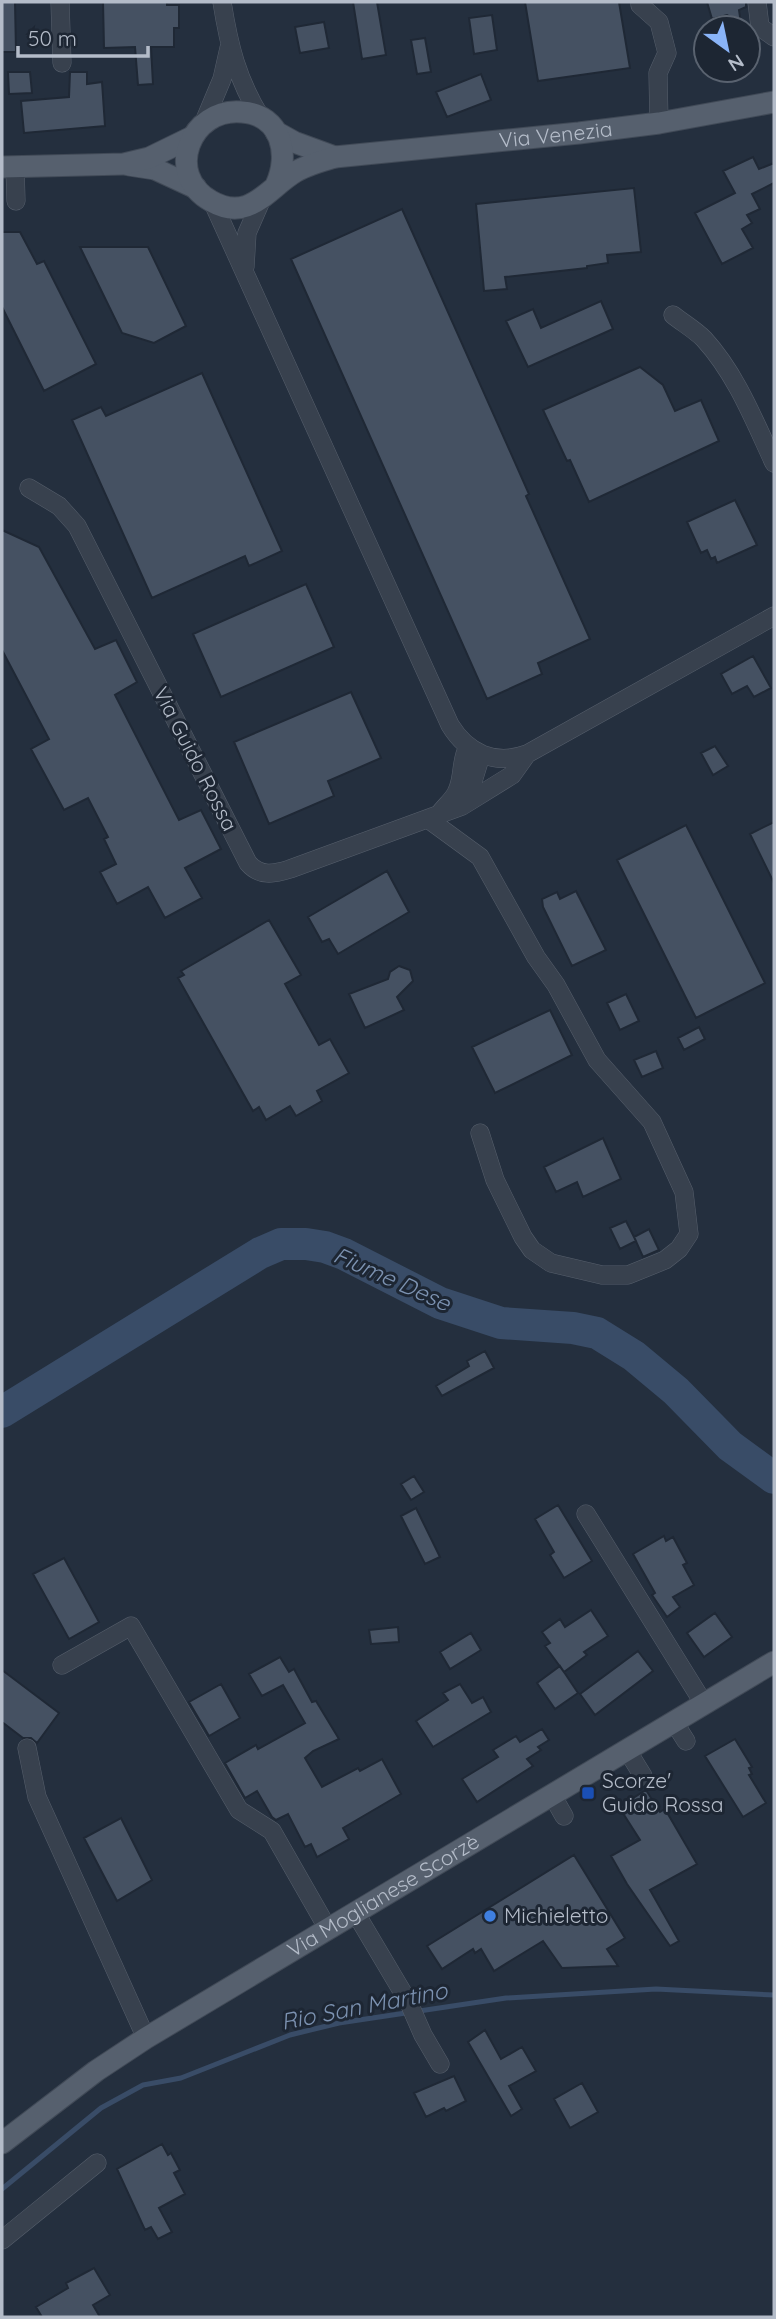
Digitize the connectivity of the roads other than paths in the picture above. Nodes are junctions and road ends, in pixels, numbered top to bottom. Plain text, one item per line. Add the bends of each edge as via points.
1 (60, 2) edge
2 (222, 2) edge
3 (640, 2) edge
4 (757, 2) edge
5 (774, 37) edge
6 (229, 48) junction
7 (62, 63) dead end
8 (774, 102) edge
9 (659, 123) junction
10 (269, 125) junction
11 (198, 130) junction
12 (335, 157) junction
13 (124, 164) junction
14 (8, 167) edge
15 (276, 186) junction
16 (195, 187) junction
17 (16, 201) dead end
18 (261, 201) junction
19 (213, 203) junction
20 (244, 270) junction
21 (673, 315) dead end
22 (774, 463) edge
23 (29, 488) dead end
24 (774, 616) edge
25 (474, 751) junction
26 (527, 754) junction
27 (463, 806) junction
28 (434, 816) junction
29 (480, 1133) dead end
30 (586, 1514) dead end
31 (774, 1662) edge
32 (62, 1665) dead end
33 (704, 1704) junction
34 (674, 1721) junction
35 (686, 1741) dead end
36 (27, 1748) dead end
37 (627, 1750) junction
38 (643, 1776) dead end
39 (552, 1795) junction
40 (564, 1816) dead end
41 (355, 1912) junction
42 (328, 1929) junction
43 (146, 2038) junction
44 (440, 2064) dead end
45 (2, 2143) edge
46 (97, 2163) dead end
47 (2, 2240) edge

1 - 7 street
2 - 6 street
3 - 9 street via 659,22 667,53 658,73
4 - 5 street via 760,27
6 - 10 street via 246,93
6 - 11 street via 222,79
8 - 9 main road, Via Venezia
9 - 12 main road, Via Venezia
10 - 11 main road, Via Venezia via 247,112 232,111 217,114
10 - 12 main road, Via Venezia via 294,142
10 - 15 main road via 282,145 284,159
11 - 13 main road, Via Venezia via 149,158
11 - 16 main road via 187,149 189,176
12 - 15 main road, Via Venezia via 312,163
13 - 14 main road, Via Venezia
13 - 16 main road, Via Venezia via 155,169
14 - 17 street
15 - 18 main road, Via Venezia
16 - 19 main road, Via Venezia
18 - 19 main road via 229,208
18 - 20 street via 247,233
19 - 20 street
20 - 25 street via 450,725
21 - 22 street via 702,337 719,358
23 - 28 street, Via Guido Rossa via 59,506 77,526 251,867 274,874
24 - 26 street, Via Guido Rossa
25 - 26 street, Via Guido Rossa via 506,759
25 - 27 street via 470,791
25 - 28 street via 463,756 457,792
26 - 27 street, Via Guido Rossa via 512,775
27 - 28 street, Via Guido Rossa
28 - 29 street via 480,857 597,1060 652,1122 684,1192 688,1234 665,1260 628,1275 602,1275 551,1263 531,1250 523,1237 495,1180
30 - 33 street
31 - 33 main road, Via Moglianese Scorzè
32 - 42 street via 131,1626 239,1810 272,1831
33 - 34 main road, Via Moglianese Scorzè
34 - 35 street
34 - 37 main road, Via Moglianese Scorzè
36 - 43 street via 37,1797
37 - 38 street
37 - 39 main road, Via Moglianese Scorzè
39 - 40 street
39 - 41 main road, Via Moglianese Scorzè
41 - 42 main road, Via Moglianese Scorzè
41 - 44 street
42 - 43 main road, Via Moglianese Scorzè
43 - 45 main road, Via Moglianese Scorzè via 123,2064
46 - 47 street

